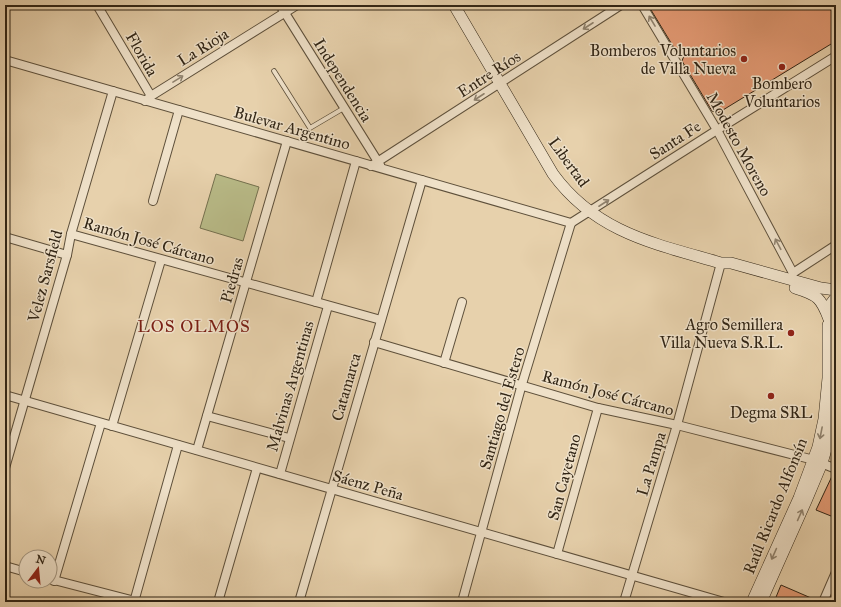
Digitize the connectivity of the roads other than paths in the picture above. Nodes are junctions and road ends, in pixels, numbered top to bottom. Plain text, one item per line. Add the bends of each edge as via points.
1 (97, 5) edge
2 (280, 5) edge
3 (297, 5) edge
4 (454, 5) edge
5 (621, 5) edge
6 (642, 5) edge
7 (285, 12) junction
8 (836, 56) edge
9 (5, 60) edge
10 (274, 71) dead end
11 (499, 84) junction
12 (114, 91) junction
13 (148, 98) junction
14 (344, 108) junction
15 (179, 110) junction
16 (717, 130) junction
17 (287, 141) junction
18 (356, 161) junction
19 (375, 164) junction
20 (422, 180) junction
21 (153, 201) dead end
22 (591, 212) junction
23 (571, 223) junction
24 (71, 234) junction
25 (5, 237) edge
26 (836, 245) edge
27 (67, 255) junction
28 (161, 260) junction
29 (721, 263) junction
30 (792, 276) junction
31 (246, 283) junction
32 (836, 290) edge
33 (836, 297) edge
34 (316, 302) junction
35 (462, 302) dead end
36 (328, 306) junction
37 (381, 320) junction
38 (829, 322) junction
39 (836, 333) edge
40 (374, 342) junction
41 (444, 363) junction
42 (522, 384) junction
43 (5, 395) edge
44 (836, 400) edge
45 (25, 401) junction
46 (598, 408) junction
47 (208, 416) junction
48 (101, 423) junction
49 (677, 425) junction
50 (112, 426) junction
51 (289, 438) junction
52 (178, 445) junction
53 (197, 450) junction
54 (818, 462) junction
55 (5, 468) edge
56 (257, 468) junction
57 (836, 469) edge
58 (280, 474) junction
59 (331, 489) junction
60 (481, 532) junction
61 (557, 554) junction
62 (58, 561) edge
63 (5, 566) edge
64 (18, 570) edge
65 (836, 572) edge
66 (631, 576) junction
67 (58, 582) edge
68 (136, 602) edge
69 (218, 602) edge
70 (299, 602) edge
71 (462, 602) edge
72 (624, 602) edge
73 (724, 602) edge
74 (752, 602) edge
75 (762, 602) edge
76 (823, 602) edge

1 - 13 street, Florida
2 - 7 street, Independencia
3 - 7 street, La Rioja
4 - 11 main road, Libertad
5 -> 11 street, Entre Ríos
16 -> 6 street, Modesto Moreno
13 -> 7 street, La Rioja
7 - 14 street, Independencia
8 - 16 street, Santa Fe
9 - 12 street, Bulevar Argentino
10 - 14 lane via 310,128
11 -> 19 street, Entre Ríos
11 - 22 main road, Libertad via 553,174 568,192
12 - 13 street, Bulevar Argentino
12 - 24 street, Velez Sarsfield
13 - 15 street, Bulevar Argentino
14 - 19 street, Independencia
15 - 17 street, Bulevar Argentino
15 - 21 street
22 -> 16 street, Santa Fe
30 -> 16 street, Modesto Moreno
17 - 18 street, Bulevar Argentino
17 - 31 street, Piedras
18 - 19 street, Bulevar Argentino
18 - 34 street, Malvinas Argentinas
19 - 20 street, Independencia via 383,169
20 - 23 street
20 - 37 street, Catamarca
22 - 23 street, Santa Fe
22 - 29 main road, Libertad via 637,238
23 - 42 street, Santiago del Estero
24 - 27 street, Velez Sarsfield
24 - 28 street, Ramón José Cárcano
25 - 27 street
26 - 30 street
27 - 45 street, Velez Sarsfield
28 - 31 street, Ramón José Cárcano
28 - 50 street
29 - 30 main road, Libertad
29 - 38 main road, Libertad via 730,269 812,294 822,302
29 - 49 street, La Pampa
30 - 32 main road, Libertad via 821,288
31 - 34 street, Ramón José Cárcano
31 - 47 street, Piedras
33 - 38 main road via 830,305
34 - 36 street, Ramón José Cárcano
35 - 41 street
36 - 37 street, Ramón José Cárcano
36 - 51 street, Malvinas Argentinas
37 - 40 street, Catamarca
38 - 39 main road
38 -> 54 main road, Raúl Ricardo Alfonsín via 827,393
40 - 41 street, Ramón José Cárcano
40 - 59 street, Catamarca
41 - 42 street, Ramón José Cárcano
42 - 46 street, Ramón José Cárcano
42 - 60 street, Santiago del Estero
43 - 45 street, Sáenz Peña
44 - 54 main road, Raúl Ricardo Alfonsín via 829,438
45 - 48 street, Sáenz Peña
45 - 55 street, Velez Sarsfield
46 - 49 street, Ramón José Cárcano
46 - 61 street, San Cayetano
47 - 51 street
47 - 53 street, Piedras
48 - 50 street, Sáenz Peña
48 - 62 street
49 - 54 street, Ramón José Cárcano
49 - 66 street, La Pampa
50 - 52 street, Sáenz Peña
51 - 58 street, Malvinas Argentinas
52 - 53 street, Sáenz Peña
52 - 68 street
53 - 56 street, Sáenz Peña
54 - 57 street, Ramón José Cárcano
54 -> 74 main road, Raúl Ricardo Alfonsín
75 -> 54 main road, Raúl Ricardo Alfonsín via 806,501
56 - 58 street, Sáenz Peña
56 - 69 street, Malvinas Argentinas
58 - 59 street, Sáenz Peña
59 - 60 street, Sáenz Peña
59 - 70 street, Catamarca
60 - 61 street, Sáenz Peña
60 - 71 street, Santiago del Estero
61 - 66 street, Sáenz Peña
63 - 64 street
65 - 76 street
66 - 72 street, La Pampa
66 - 73 street, Sáenz Peña
67 - 68 street

